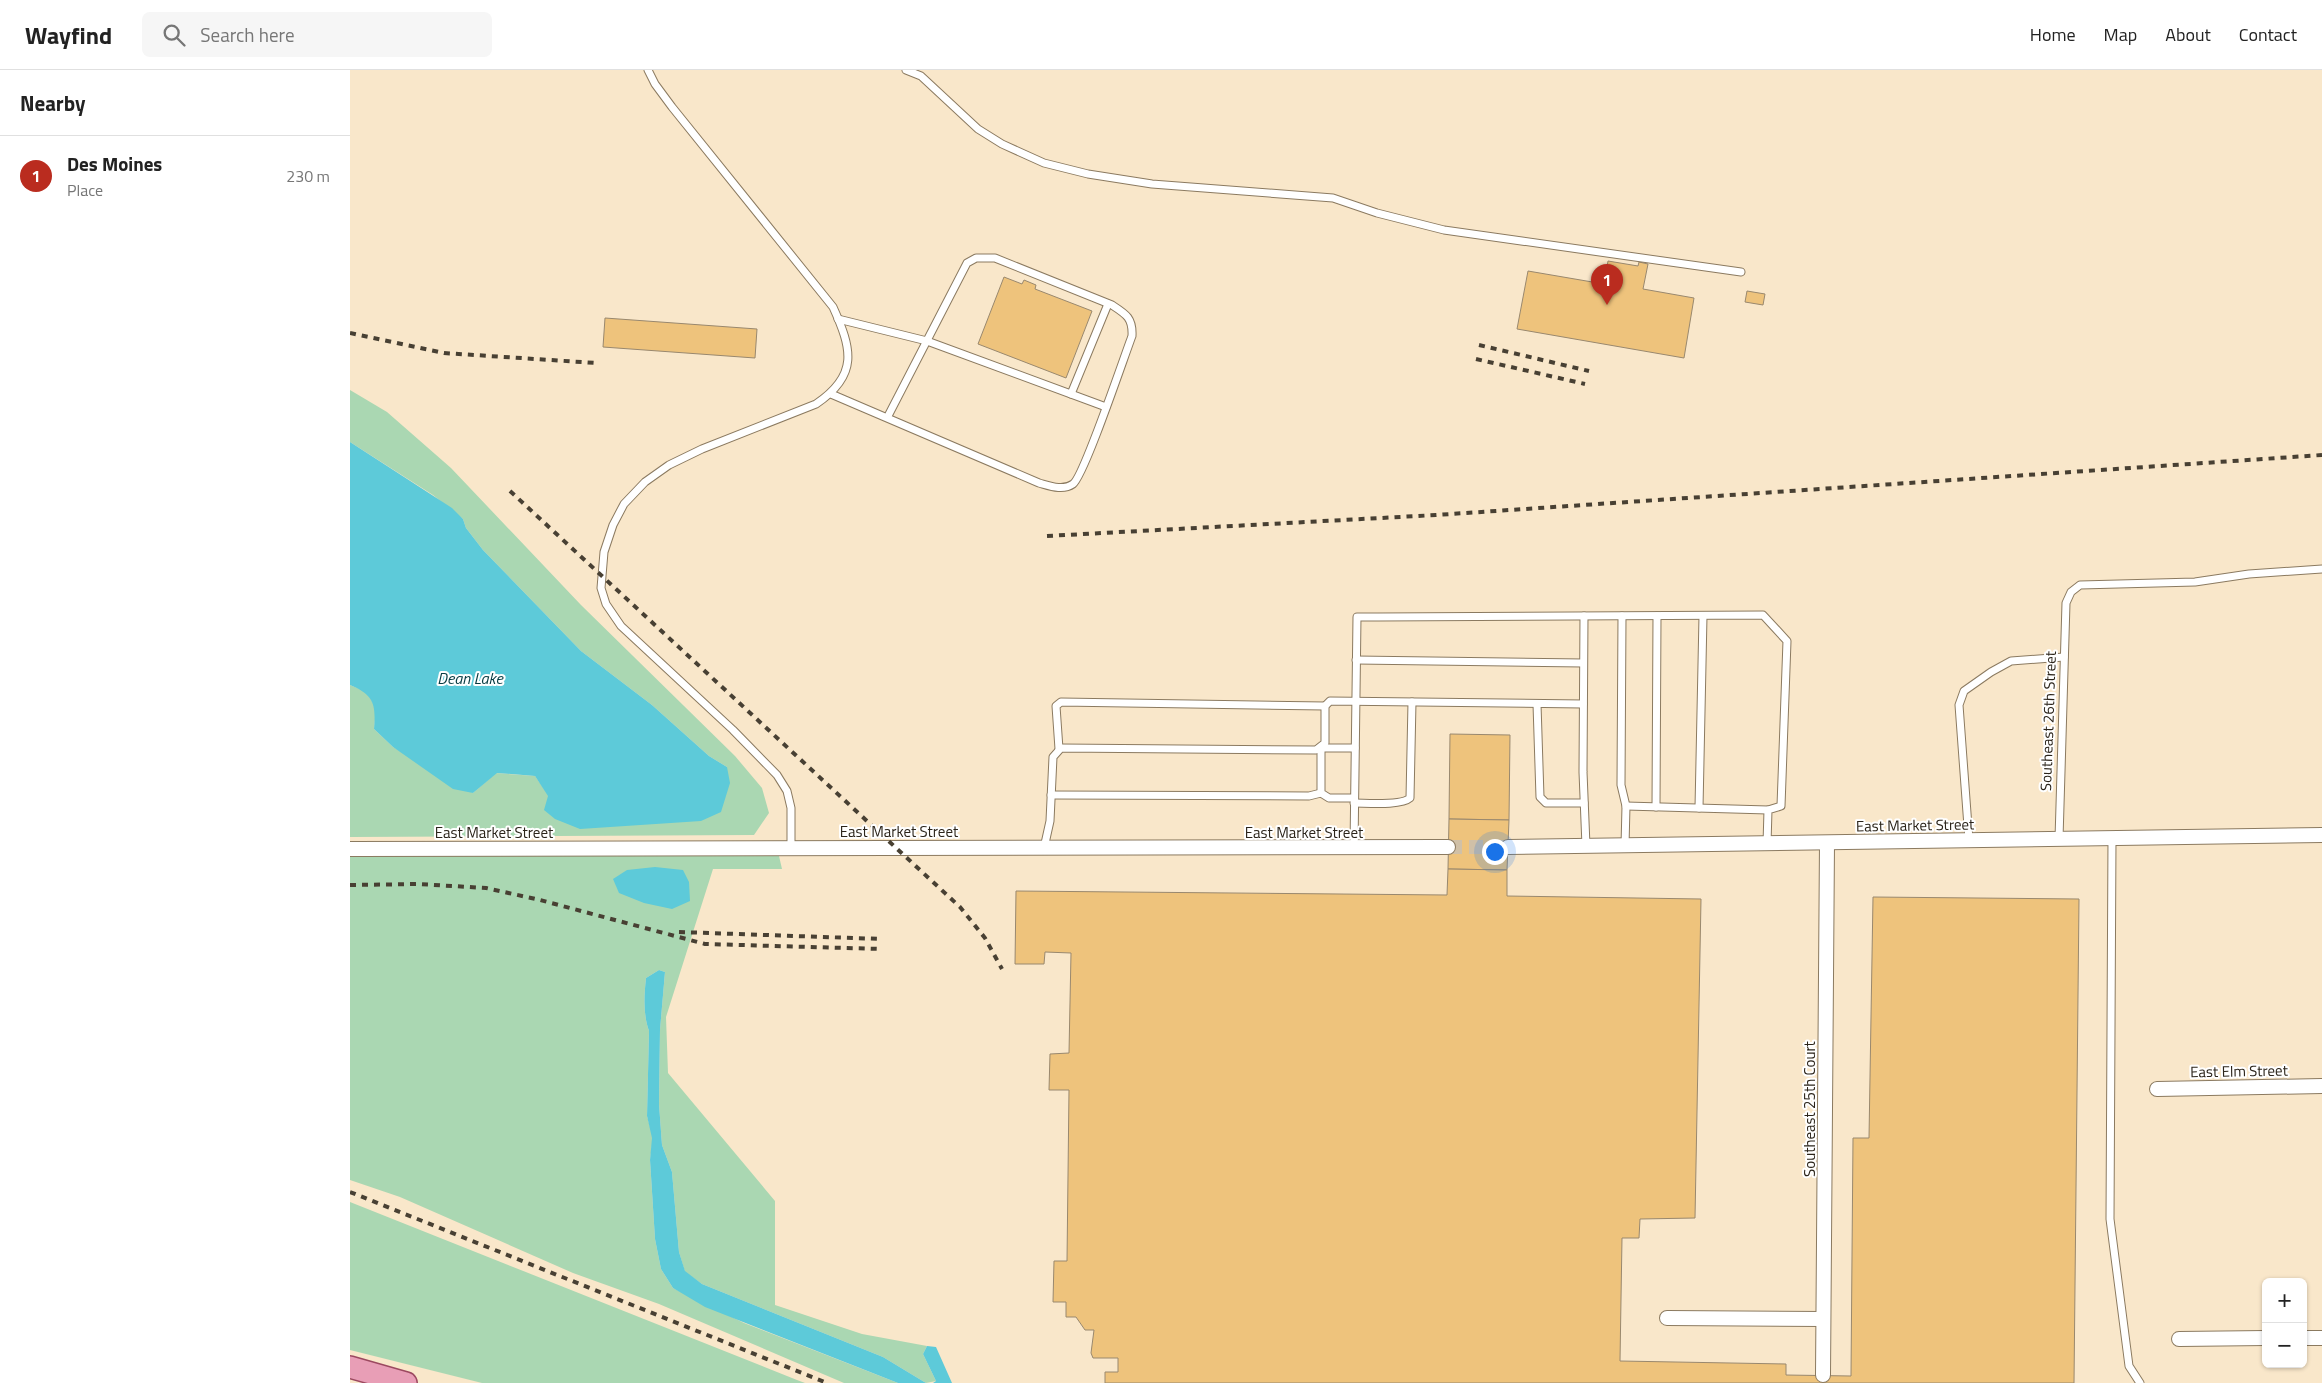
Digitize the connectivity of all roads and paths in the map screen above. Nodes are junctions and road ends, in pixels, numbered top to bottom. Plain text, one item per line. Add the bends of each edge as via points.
1 (648, 70) edge
2 (906, 70) edge
3 (1741, 272) dead end
4 (1108, 304) junction
5 (838, 319) junction
6 (927, 341) junction
7 (831, 394) junction
8 (1071, 394) junction
9 (1106, 407) junction
10 (887, 418) junction
11 (2322, 569) edge
12 (1584, 616) junction
13 (1622, 616) junction
14 (1657, 616) junction
15 (1703, 616) junction
16 (2064, 658) junction
17 (1356, 660) junction
18 (1583, 663) junction
19 (1356, 701) junction
20 (1412, 702) junction
21 (1538, 704) junction
22 (1583, 704) junction
23 (1325, 706) junction
24 (1321, 748) junction
25 (1355, 748) junction
26 (1059, 749) junction
27 (1321, 793) junction
28 (1051, 795) junction
29 (1354, 801) junction
30 (1584, 803) junction
31 (1626, 806) junction
32 (1656, 807) junction
33 (1699, 808) junction
34 (1768, 810) junction
35 (2322, 835) edge
36 (2112, 838) junction
37 (2059, 839) junction
38 (1969, 841) junction
39 (1827, 843) junction
40 (1767, 844) junction
41 (1586, 846) junction
42 (1624, 846) junction
43 (791, 847) junction
44 (1448, 847) tunnel mouth
45 (1508, 847) tunnel mouth
46 (1044, 848) junction
47 (350, 849) edge
48 (1354, 849) junction
49 (2322, 1086) edge
50 (2157, 1089) dead end
51 (1667, 1318) dead end
52 (1824, 1319) junction
53 (2262, 1338) edge
54 (2307, 1338) edge
55 (2322, 1338) edge
56 (2179, 1339) dead end
57 (350, 1367) edge
58 (1823, 1375) dead end
59 (406, 1383) edge
60 (2140, 1383) edge

1 - 5 lane via 667,99 832,307
2 - 3 lane via 921,76 978,129 1002,144 1044,163 1088,174 1152,184 1333,198 1444,230
4 - 6 lane via 995,258 976,258 967,263
4 - 8 lane
4 - 9 lane via 1129,315 1133,325
5 - 6 lane
5 - 7 lane via 846,337 848,366
6 - 8 lane
6 - 10 lane
7 - 10 lane
7 - 43 lane via 795,413 702,449 669,465 645,482 624,504 613,525 604,552 600,588 606,604 622,626 777,775 787,791 791,808
8 - 9 lane
9 - 10 lane via 1075,483 1066,487 1039,483
11 - 16 lane, Southeast 26th Street via 2195,582 2080,586 2071,592 2066,603
12 - 13 lane
12 - 17 lane via 1357,617
12 - 18 lane
13 - 14 lane
13 - 31 lane via 1621,785
14 - 15 lane
14 - 32 lane
15 - 33 lane
15 - 34 lane via 1763,615 1787,640 1781,806
16 - 37 lane, Southeast 26th Street
16 - 38 lane via 2011,662 1964,691 1959,705
17 - 18 lane
17 - 19 lane
18 - 22 lane
19 - 20 lane
19 - 23 lane via 1330,701
19 - 25 lane
20 - 21 lane
20 - 29 lane via 1410,798 1394,803
21 - 22 lane
21 - 30 lane via 1540,796 1546,803
22 - 30 lane
23 - 24 lane via 1326,738
23 - 26 lane via 1060,702 1056,706
24 - 25 lane
24 - 26 lane via 1229,750 1070,746
24 - 27 lane
25 - 29 lane
26 - 28 lane via 1053,757
27 - 28 lane via 1309,796
27 - 29 lane via 1329,798
28 - 46 lane
29 - 48 lane
30 - 41 lane
31 - 32 lane
31 - 42 lane
32 - 33 lane
33 - 34 lane
34 - 40 lane
35 - 36 street, East Market Street
36 - 37 street, East Market Street
36 - 60 lane via 2110,1219 2129,1366
37 - 38 street, East Market Street
38 - 39 street, East Market Street
39 - 40 street, East Market Street
39 - 52 street, Southeast 25th Court
40 - 42 street, East Market Street
41 - 42 street, East Market Street
41 - 45 street, East Market Street
43 - 46 street, East Market Street
43 - 47 street, East Market Street
44 - 48 street, East Market Street
46 - 48 street, East Market Street
49 - 50 street, East Elm Street
51 - 52 street
52 - 58 street, Southeast 25th Court
53 - 56 street
54 - 55 street
57 - 59 main road

